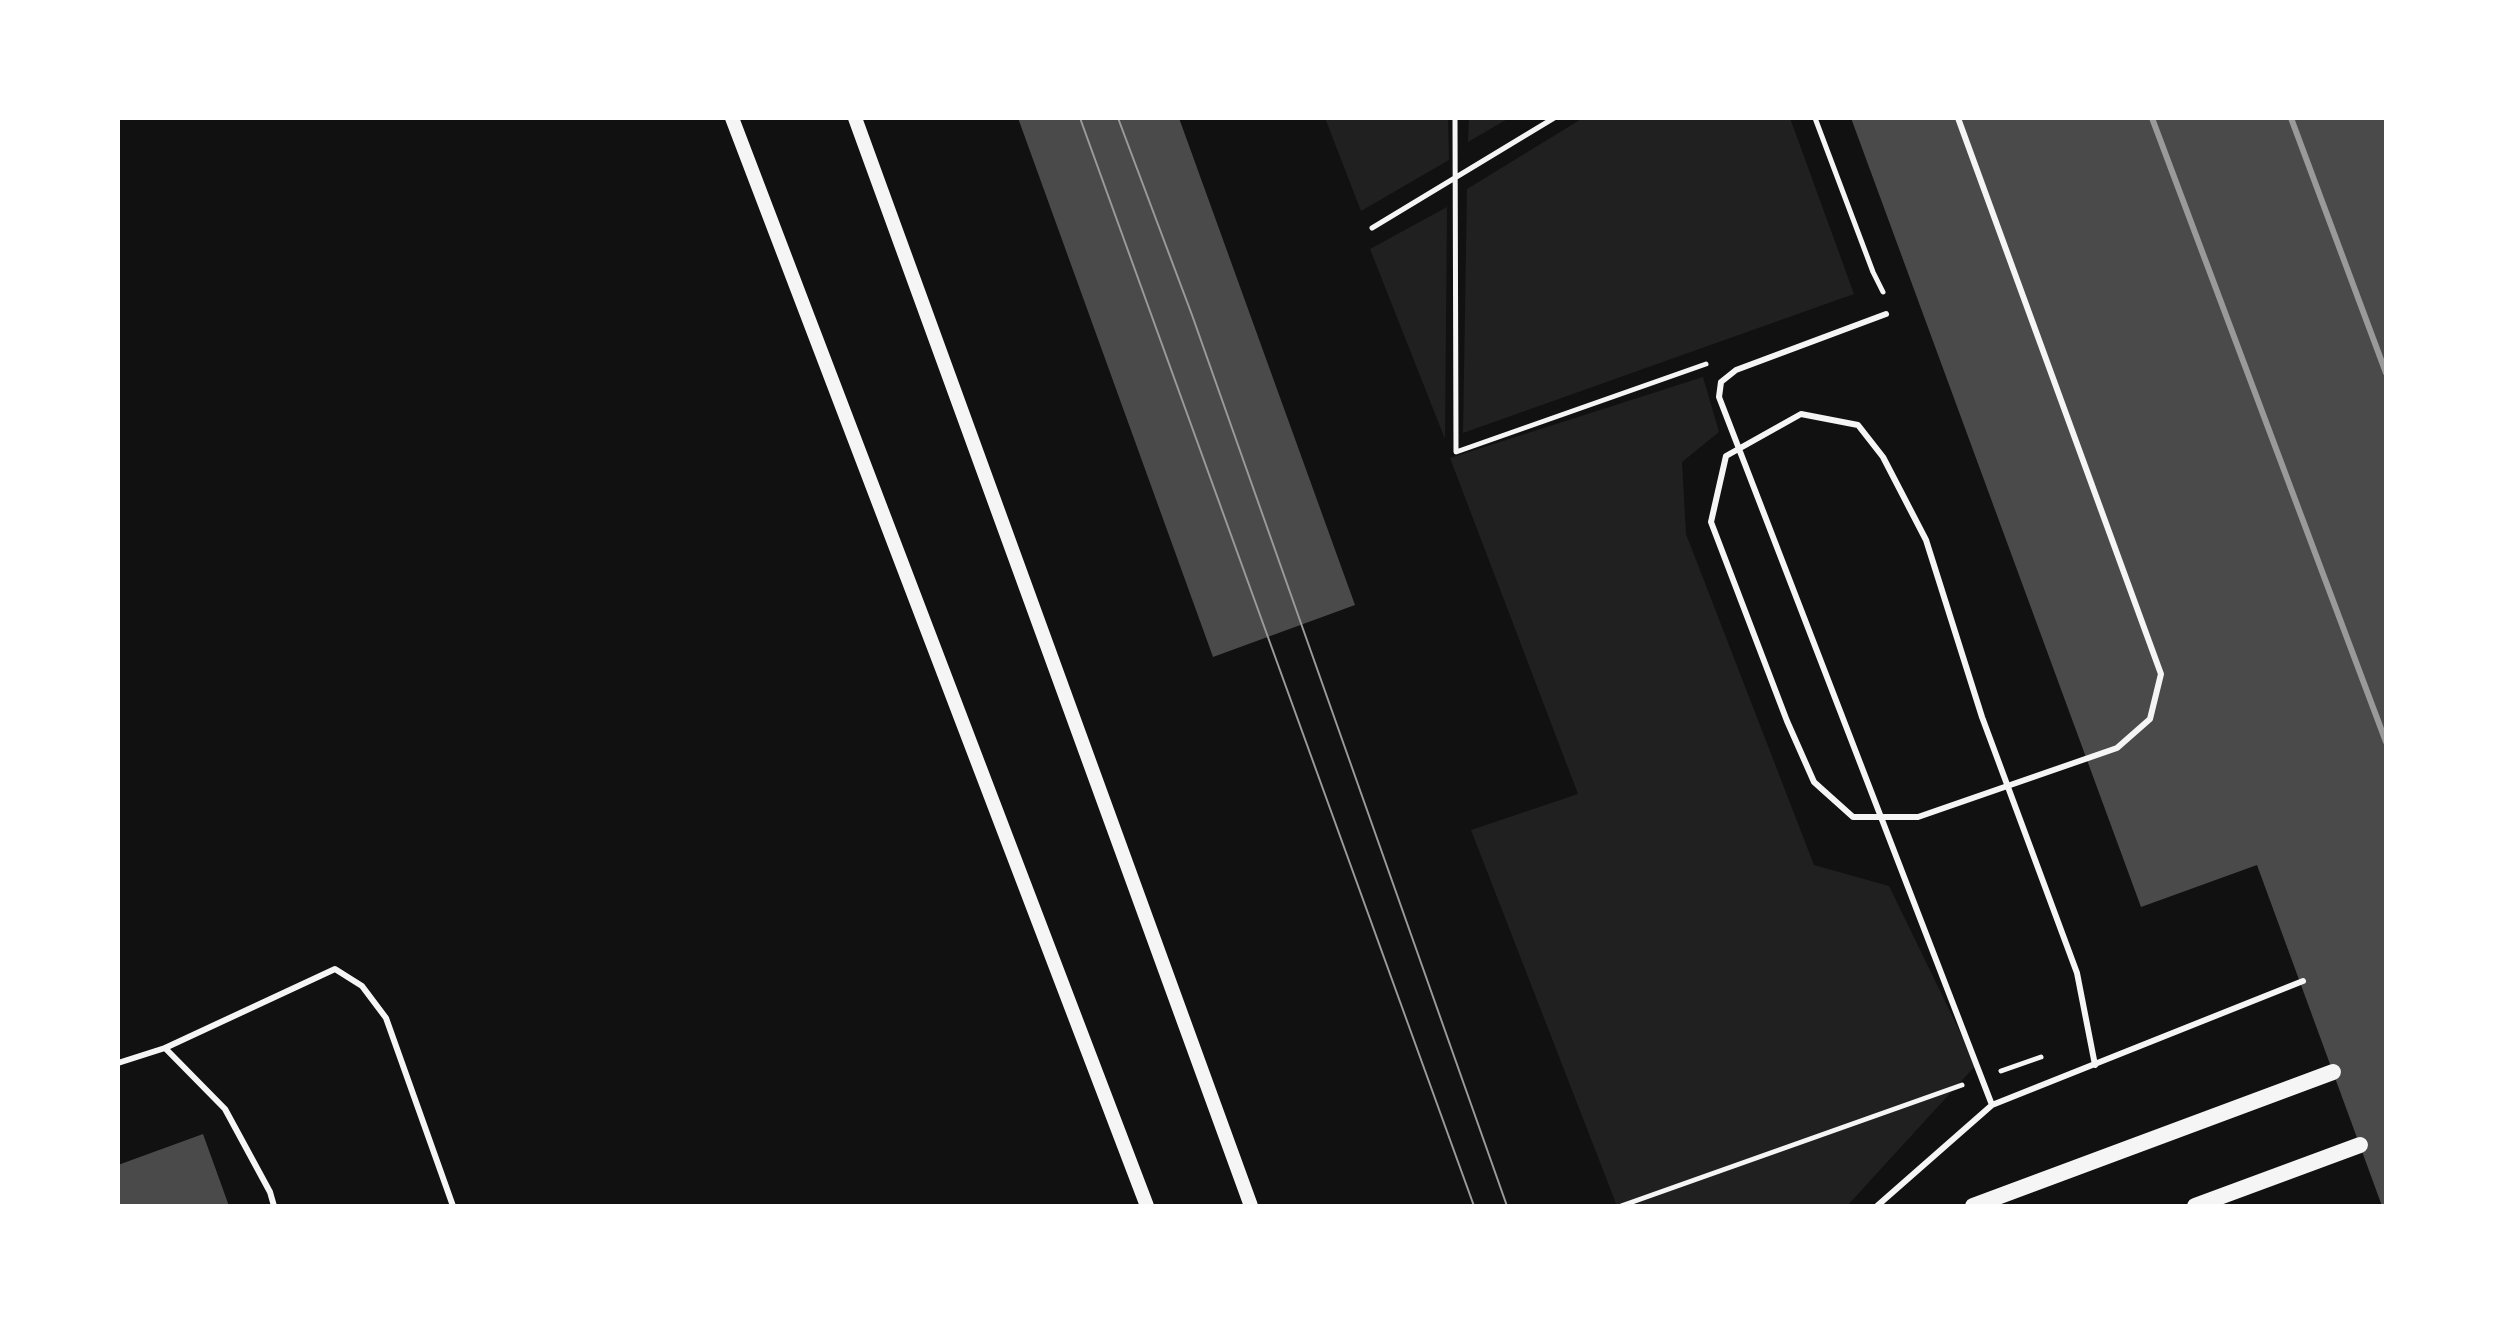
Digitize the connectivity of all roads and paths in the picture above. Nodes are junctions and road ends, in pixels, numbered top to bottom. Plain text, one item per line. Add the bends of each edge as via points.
1 (732, 118) edge
2 (855, 118) edge
3 (1455, 118) edge
4 (1554, 118) edge
5 (1815, 118) edge
6 (1958, 118) edge
7 (1455, 177) junction
8 (1372, 228) dead end
9 (1888, 300) dead end
10 (1886, 314) dead end
11 (1709, 363) dead end
12 (2303, 981) dead end
13 (2090, 1039) junction
14 (165, 1048) junction
15 (118, 1063) edge
16 (2095, 1065) junction
17 (2333, 1072) dead end
18 (1981, 1078) junction
19 (1992, 1105) junction
20 (2360, 1145) dead end
21 (274, 1206) edge
22 (453, 1206) edge
23 (1147, 1206) edge
24 (1251, 1206) edge
25 (1621, 1206) edge
26 (1877, 1206) edge
27 (1973, 1206) edge
28 (2195, 1206) edge

1 - 23 street
2 - 24 street
3 - 7 path
4 - 7 path
5 - 9 path
6 - 13 lane via 2161,674 2150,719 2117,748 1918,817 1853,817 1814,782 1711,522 1726,456 1801,414 1858,425 1883,457 1926,540 1982,717 2077,973
7 - 8 path
7 - 11 path via 1456,452
10 - 18 lane via 1736,370 1721,382 1719,397
12 - 16 lane
13 - 16 lane
13 - 18 path
14 - 15 lane
14 - 21 lane via 225,1109
14 - 22 lane via 335,969 362,986 386,1018
16 - 19 lane
17 - 27 main road
18 - 19 lane
18 - 25 path
19 - 26 lane
20 - 28 main road

